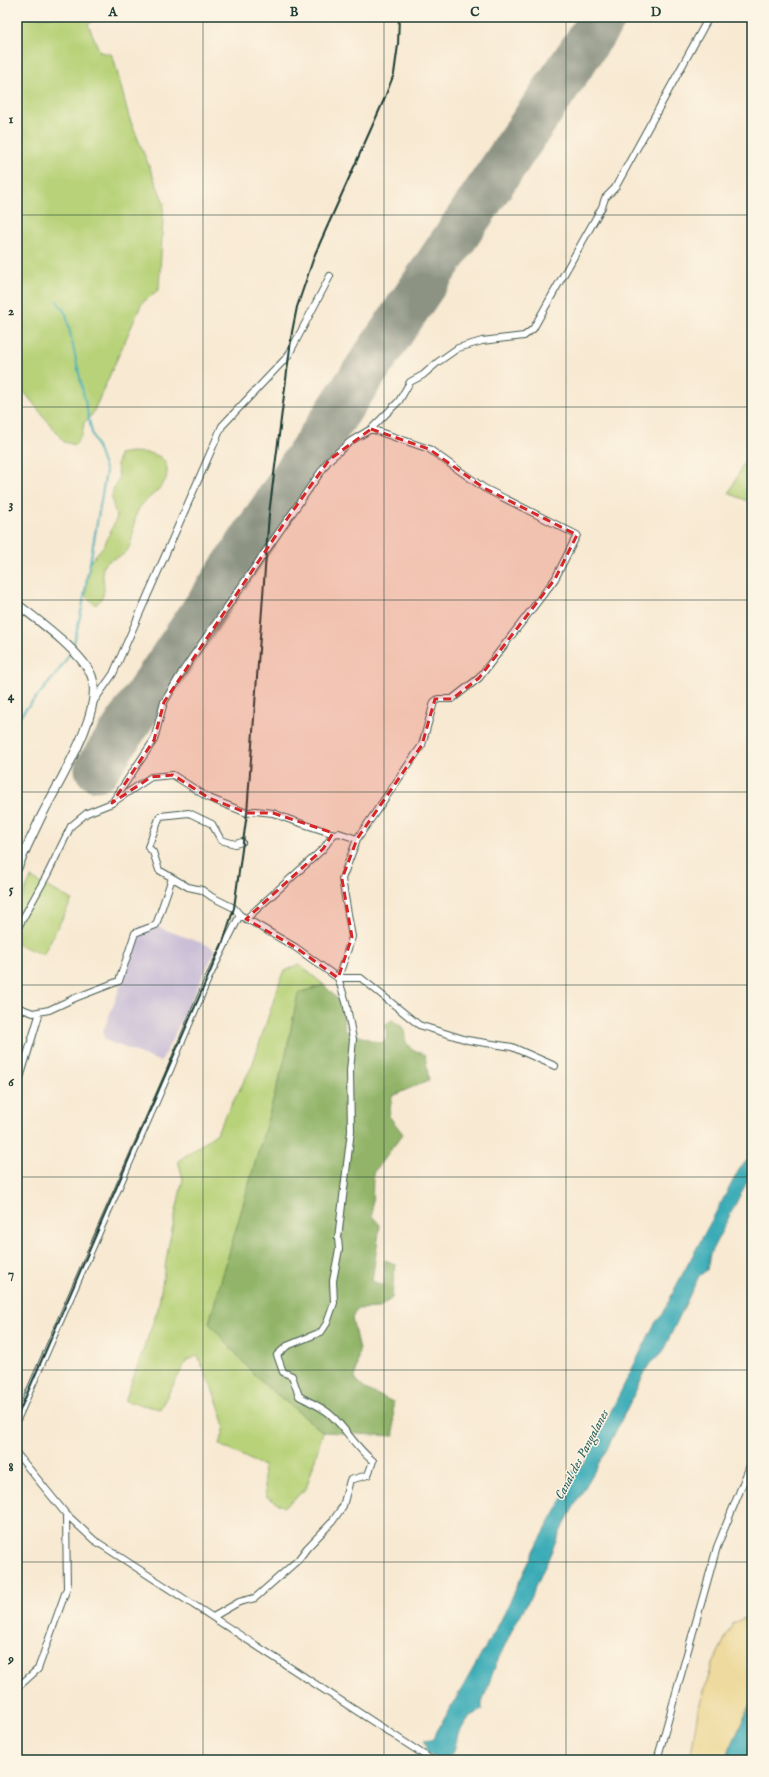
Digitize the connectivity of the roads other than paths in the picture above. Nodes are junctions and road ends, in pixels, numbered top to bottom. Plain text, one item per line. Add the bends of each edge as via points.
1 (709, 17) edge
2 (330, 276) dead end
3 (371, 429) junction
4 (17, 604) edge
5 (94, 701) junction
6 (112, 802) junction
7 (334, 834) junction
8 (357, 839) junction
9 (242, 842) dead end
10 (17, 869) edge
11 (172, 878) junction
12 (240, 915) junction
13 (246, 919) junction
14 (17, 929) edge
15 (338, 978) junction
16 (17, 1007) edge
17 (40, 1012) junction
18 (555, 1066) dead end
19 (17, 1088) edge
20 (17, 1420) edge
21 (17, 1454) edge
22 (752, 1460) edge
23 (66, 1514) junction
24 (213, 1617) junction
25 (17, 1688) edge
26 (432, 1760) edge
27 (657, 1760) edge

1 - 3 street via 616,188 605,198 533,329 524,336 482,341 458,348 410,382 399,401
2 - 5 street via 288,356 222,426 113,674
3 - 6 street via 351,441 329,460 287,519 184,669 164,702 154,740
3 - 8 street via 429,449 484,488 577,535 555,579 479,678 452,700 434,702 422,745
4 - 5 main road via 83,661 92,677
5 - 10 main road via 88,722 64,776 40,819
6 - 7 street via 151,777 173,775 210,798 247,813 273,813
6 - 14 street via 87,814 71,826
7 - 8 street via 339,833
7 - 13 street via 323,849
8 - 15 street via 342,879 352,937
9 - 11 street via 235,844 222,840 212,824 189,813 160,816 148,846 159,870
11 - 12 street via 188,887 202,890 212,898 234,908
11 - 17 street via 156,925 136,933 119,982
12 - 13 street
12 - 20 street via 208,979
13 - 15 street via 295,947
15 - 18 street via 361,978 420,1025 467,1040 512,1047
15 - 24 street via 346,1002 353,1039 350,1071 351,1131 338,1238 334,1303 321,1332 287,1346 276,1355 284,1372 292,1376 299,1396 330,1413 358,1448 373,1461 368,1475 350,1480 342,1506 332,1522 298,1560 255,1598 239,1602
16 - 17 street via 33,1013
17 - 19 street
21 - 23 street
22 - 27 street via 717,1547
23 - 24 street via 94,1540
23 - 25 street via 67,1588 38,1669
24 - 26 street

